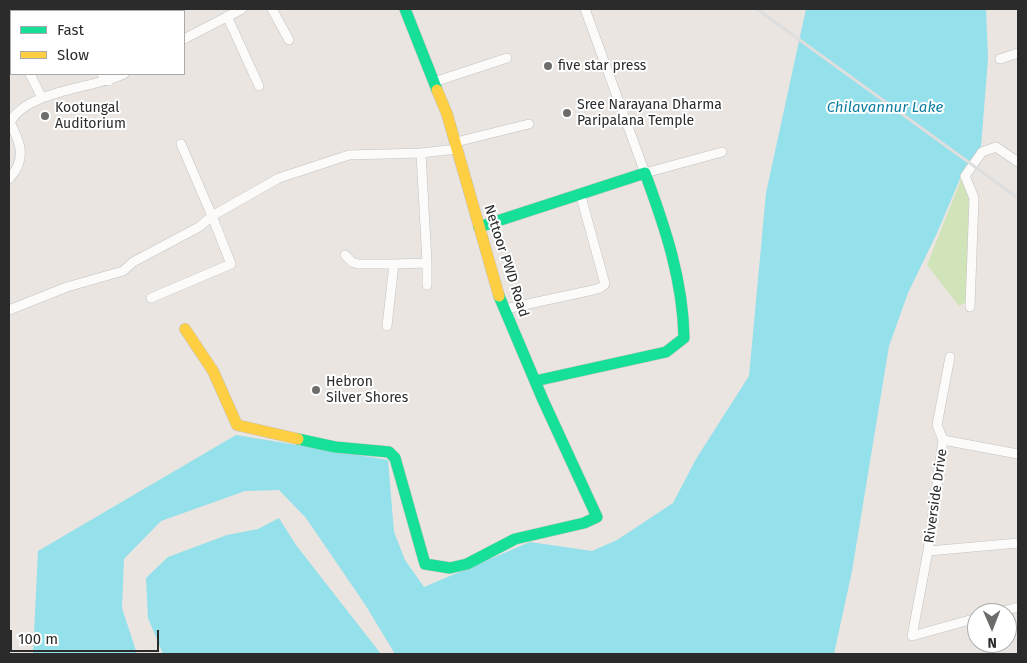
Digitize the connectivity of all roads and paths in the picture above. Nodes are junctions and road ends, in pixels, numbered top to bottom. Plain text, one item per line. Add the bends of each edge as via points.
1 (242, 9) edge
2 (272, 9) edge
3 (405, 9) edge
4 (585, 9) edge
5 (227, 16) junction
6 (185, 38) edge
7 (289, 40) dead end
8 (1018, 53) edge
9 (507, 58) dead end
10 (1000, 59) dead end
11 (30, 75) edge
12 (103, 75) edge
13 (122, 75) edge
14 (109, 81) junction
15 (434, 82) junction
16 (259, 86) dead end
17 (42, 98) junction
18 (529, 124) dead end
19 (181, 144) dead end
20 (457, 146) junction
21 (722, 152) dead end
22 (420, 153) junction
23 (1018, 162) edge
24 (644, 173) junction
25 (9, 179) edge
26 (580, 193) junction
27 (212, 216) junction
28 (478, 227) junction
29 (345, 255) dead end
30 (427, 263) junction
31 (394, 264) junction
32 (427, 285) dead end
33 (150, 298) dead end
34 (970, 307) dead end
35 (505, 309) junction
36 (9, 310) edge
37 (387, 326) dead end
38 (185, 329) dead end
39 (950, 357) dead end
40 (535, 381) junction
41 (944, 440) junction
42 (1018, 454) edge
43 (1018, 543) edge
44 (928, 551) junction
45 (967, 621) edge

1 - 5 street
2 - 7 street
3 - 15 street, Nettoor PWD Road
4 - 24 street
5 - 6 street
5 - 16 street
8 - 10 street
9 - 15 street
11 - 17 street
12 - 14 street
13 - 14 street
14 - 17 street
15 - 20 street, Nettoor PWD Road
17 - 25 street via 15,113 10,122 21,145 16,171
18 - 20 street
19 - 27 street
20 - 22 street
20 - 28 street, Nettoor PWD Road
21 - 24 street
22 - 27 street via 349,156 278,178
22 - 30 street
23 - 34 street via 996,147 982,152 965,176 974,198
24 - 26 street
24 - 40 street via 673,251 685,318 684,338 666,352
26 - 28 street
26 - 35 street via 604,284 593,290
27 - 33 street via 231,264
27 - 36 street via 199,227 132,262 123,271 67,287
28 - 35 street, Nettoor PWD Road
29 - 31 street via 358,264
30 - 31 street
30 - 32 street
31 - 37 street
35 - 40 street, Nettoor PWD Road
38 - 40 street, Nettoor PWD Road via 213,371 237,425 335,447 389,452 395,458 425,564 450,568 467,564 515,539 597,517
39 - 41 street, Riverside Drive via 937,425
41 - 42 street
41 - 44 street, Riverside Drive
43 - 44 street
44 - 45 street, Riverside Drive via 912,636

